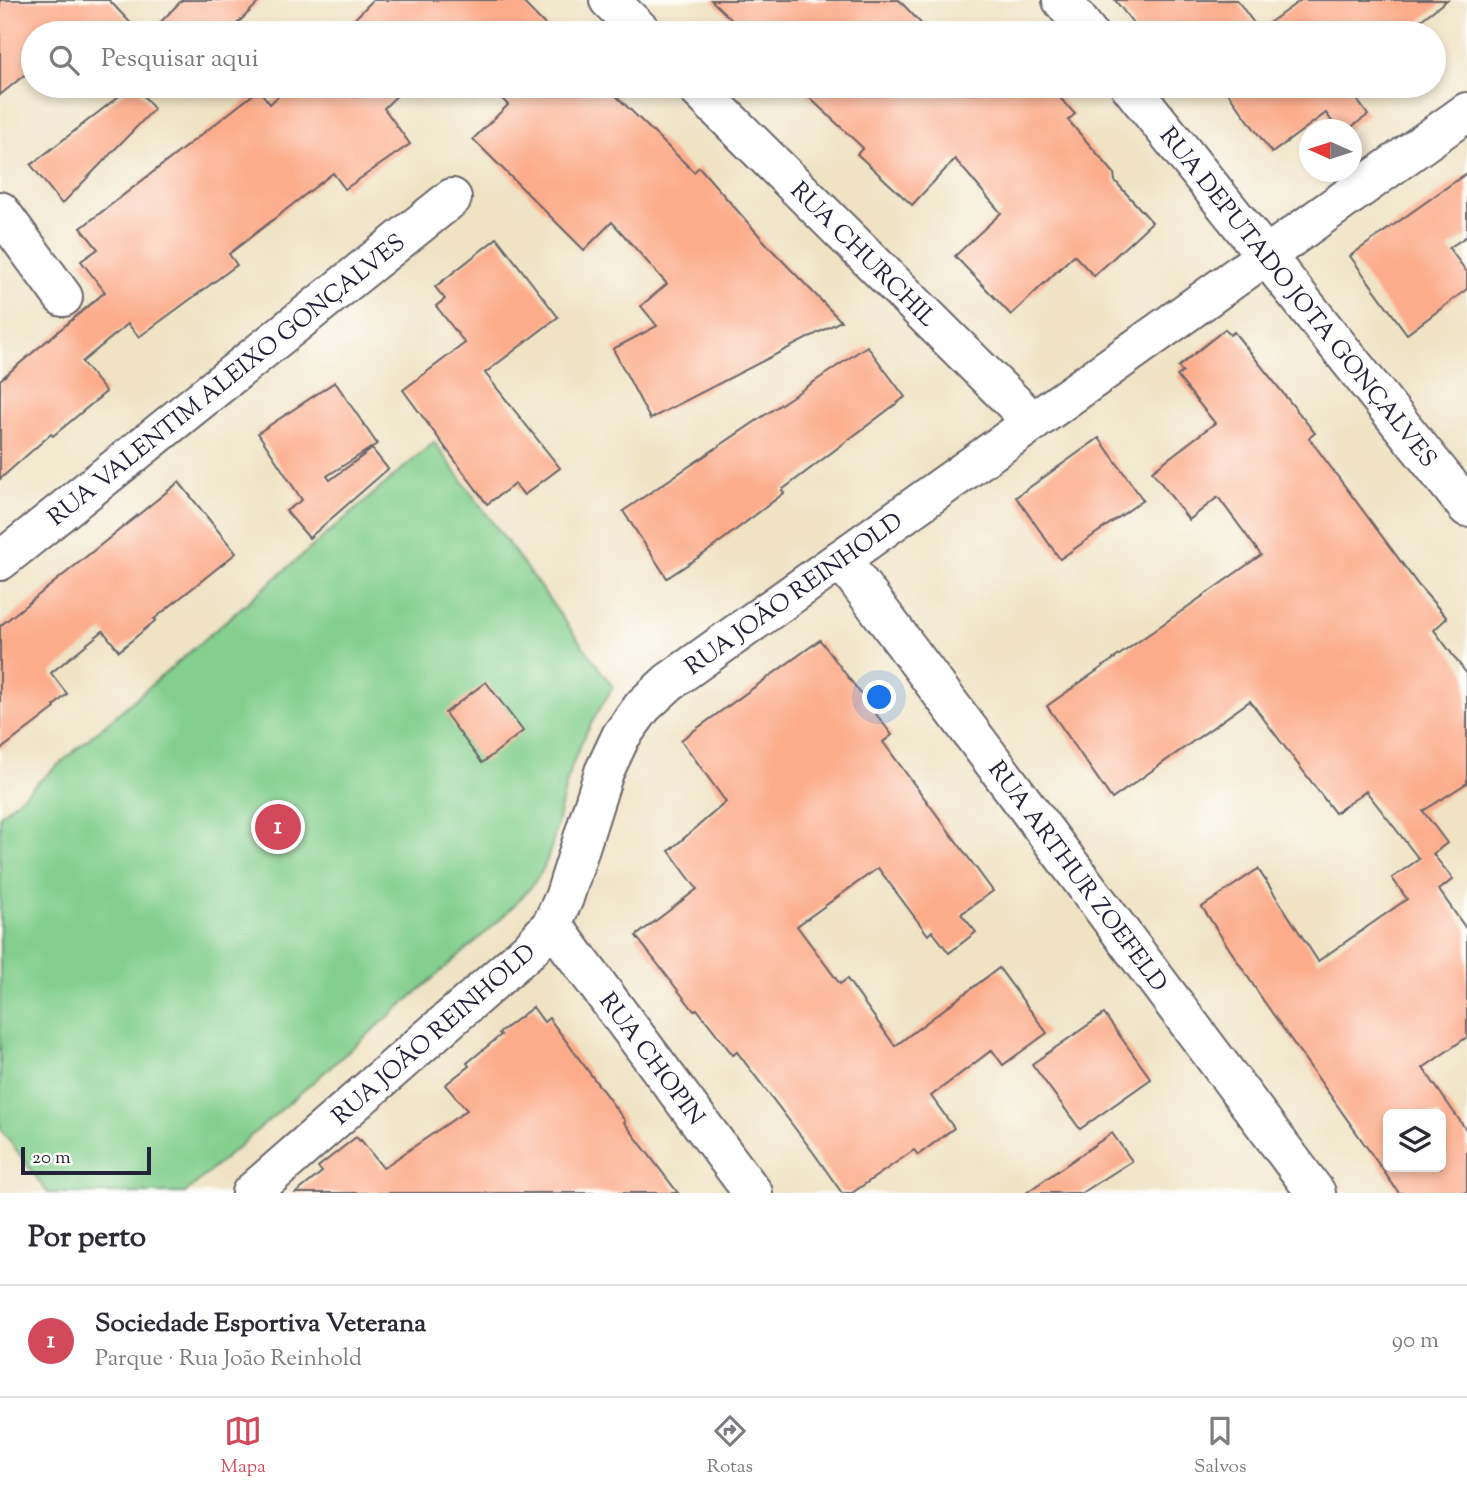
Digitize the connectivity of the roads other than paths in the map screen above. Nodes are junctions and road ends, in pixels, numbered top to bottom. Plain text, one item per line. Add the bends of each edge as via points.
1 (609, 0) edge
2 (1062, 0) edge
3 (631, 21) edge
4 (1079, 21) edge
5 (707, 98) edge
6 (1140, 98) edge
7 (1467, 112) edge
8 (452, 198) dead end
9 (0, 211) edge
10 (1265, 255) junction
11 (63, 297) dead end
12 (1032, 422) junction
13 (1467, 508) edge
14 (841, 559) junction
15 (0, 561) edge
16 (552, 924) junction
17 (252, 1193) edge
18 (753, 1193) edge
19 (1316, 1193) edge

1 - 3 street
2 - 4 street
5 - 12 street, RUA CHURCHIL
6 - 10 street, RUA DEPUTADO JOTA GONÇALVES
7 - 10 street, RUA JOÃO REINHOLD
8 - 15 street, RUA VALENTIM ALEIXO GONÇALVES
9 - 11 street
10 - 12 street, RUA JOÃO REINHOLD
10 - 13 street, RUA DEPUTADO JOTA GONÇALVES
12 - 14 street, RUA JOÃO REINHOLD
14 - 16 street, RUA JOÃO REINHOLD via 669,682 643,706 621,736 604,772
14 - 19 street, RUA ARTHUR ZOEFELD
16 - 17 street, RUA JOÃO REINHOLD via 529,950
16 - 18 street, RUA CHOPIN

